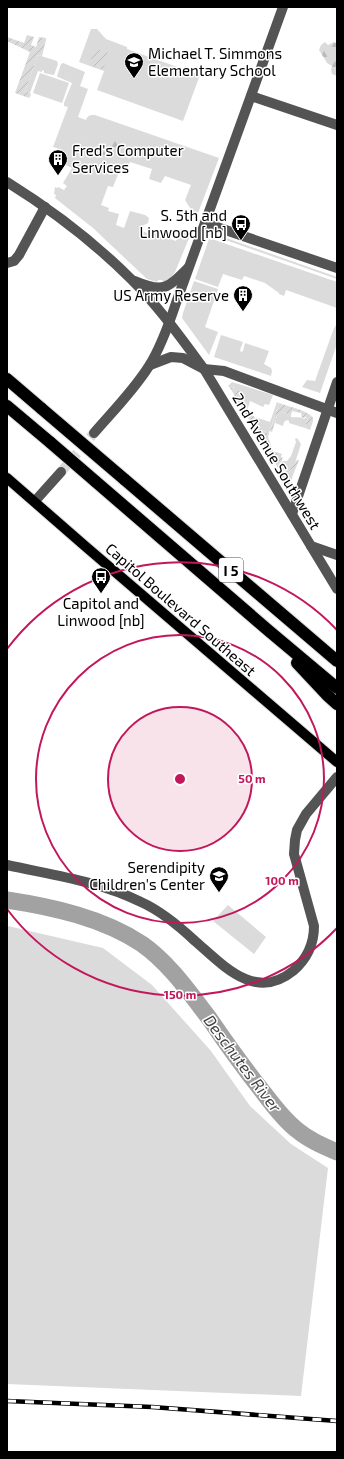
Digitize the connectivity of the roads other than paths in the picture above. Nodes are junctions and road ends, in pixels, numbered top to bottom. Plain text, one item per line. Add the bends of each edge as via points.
1 (284, 7) edge
2 (251, 96) junction
3 (337, 125) edge
4 (7, 182) edge
5 (45, 207) junction
6 (205, 223) junction
7 (7, 263) edge
8 (189, 266) junction
9 (337, 268) edge
10 (132, 280) junction
11 (169, 323) junction
12 (150, 365) junction
13 (204, 370) junction
14 (7, 379) edge
15 (337, 382) edge
16 (7, 406) edge
17 (333, 411) edge
18 (94, 433) tunnel mouth
19 (61, 472) tunnel mouth
20 (7, 478) edge
21 (35, 502) junction
22 (292, 514) junction
23 (311, 546) junction
24 (337, 555) edge
25 (337, 589) edge
26 (268, 631) junction
27 (337, 661) edge
28 (337, 688) edge
29 (337, 704) edge
30 (337, 762) edge
31 (337, 777) edge
32 (7, 865) edge

1 - 2 street
2 - 3 street
2 - 6 street
4 - 5 street
5 - 7 street via 19,255 14,261
5 - 10 street via 96,246
6 - 8 street
6 - 9 street
8 - 10 street via 174,282 162,288
8 - 11 street
10 - 11 street
11 - 12 street
11 - 13 street, 2nd Avenue Southwest
12 - 13 street via 173,357 183,358
12 - 18 street
13 - 17 street via 224,371
13 - 22 street, 2nd Avenue Southwest
14 - 27 highway, I 5, bridge
15 - 17 street
16 - 26 highway, I 5, bridge
17 - 22 street
19 - 21 street
20 - 21 main road, Capitol Boulevard Southeast
21 - 30 main road, Capitol Boulevard Southeast
22 - 23 street, 2nd Avenue Southwest
23 - 24 street
23 - 25 street, 2nd Avenue Southwest
26 - 28 highway, I 5
26 - 29 highway
31 - 32 street via 306,814 297,830 295,840 294,854 314,926 314,938 304,960 287,976 274,982 247,980 234,974 176,925 124,894 86,882

